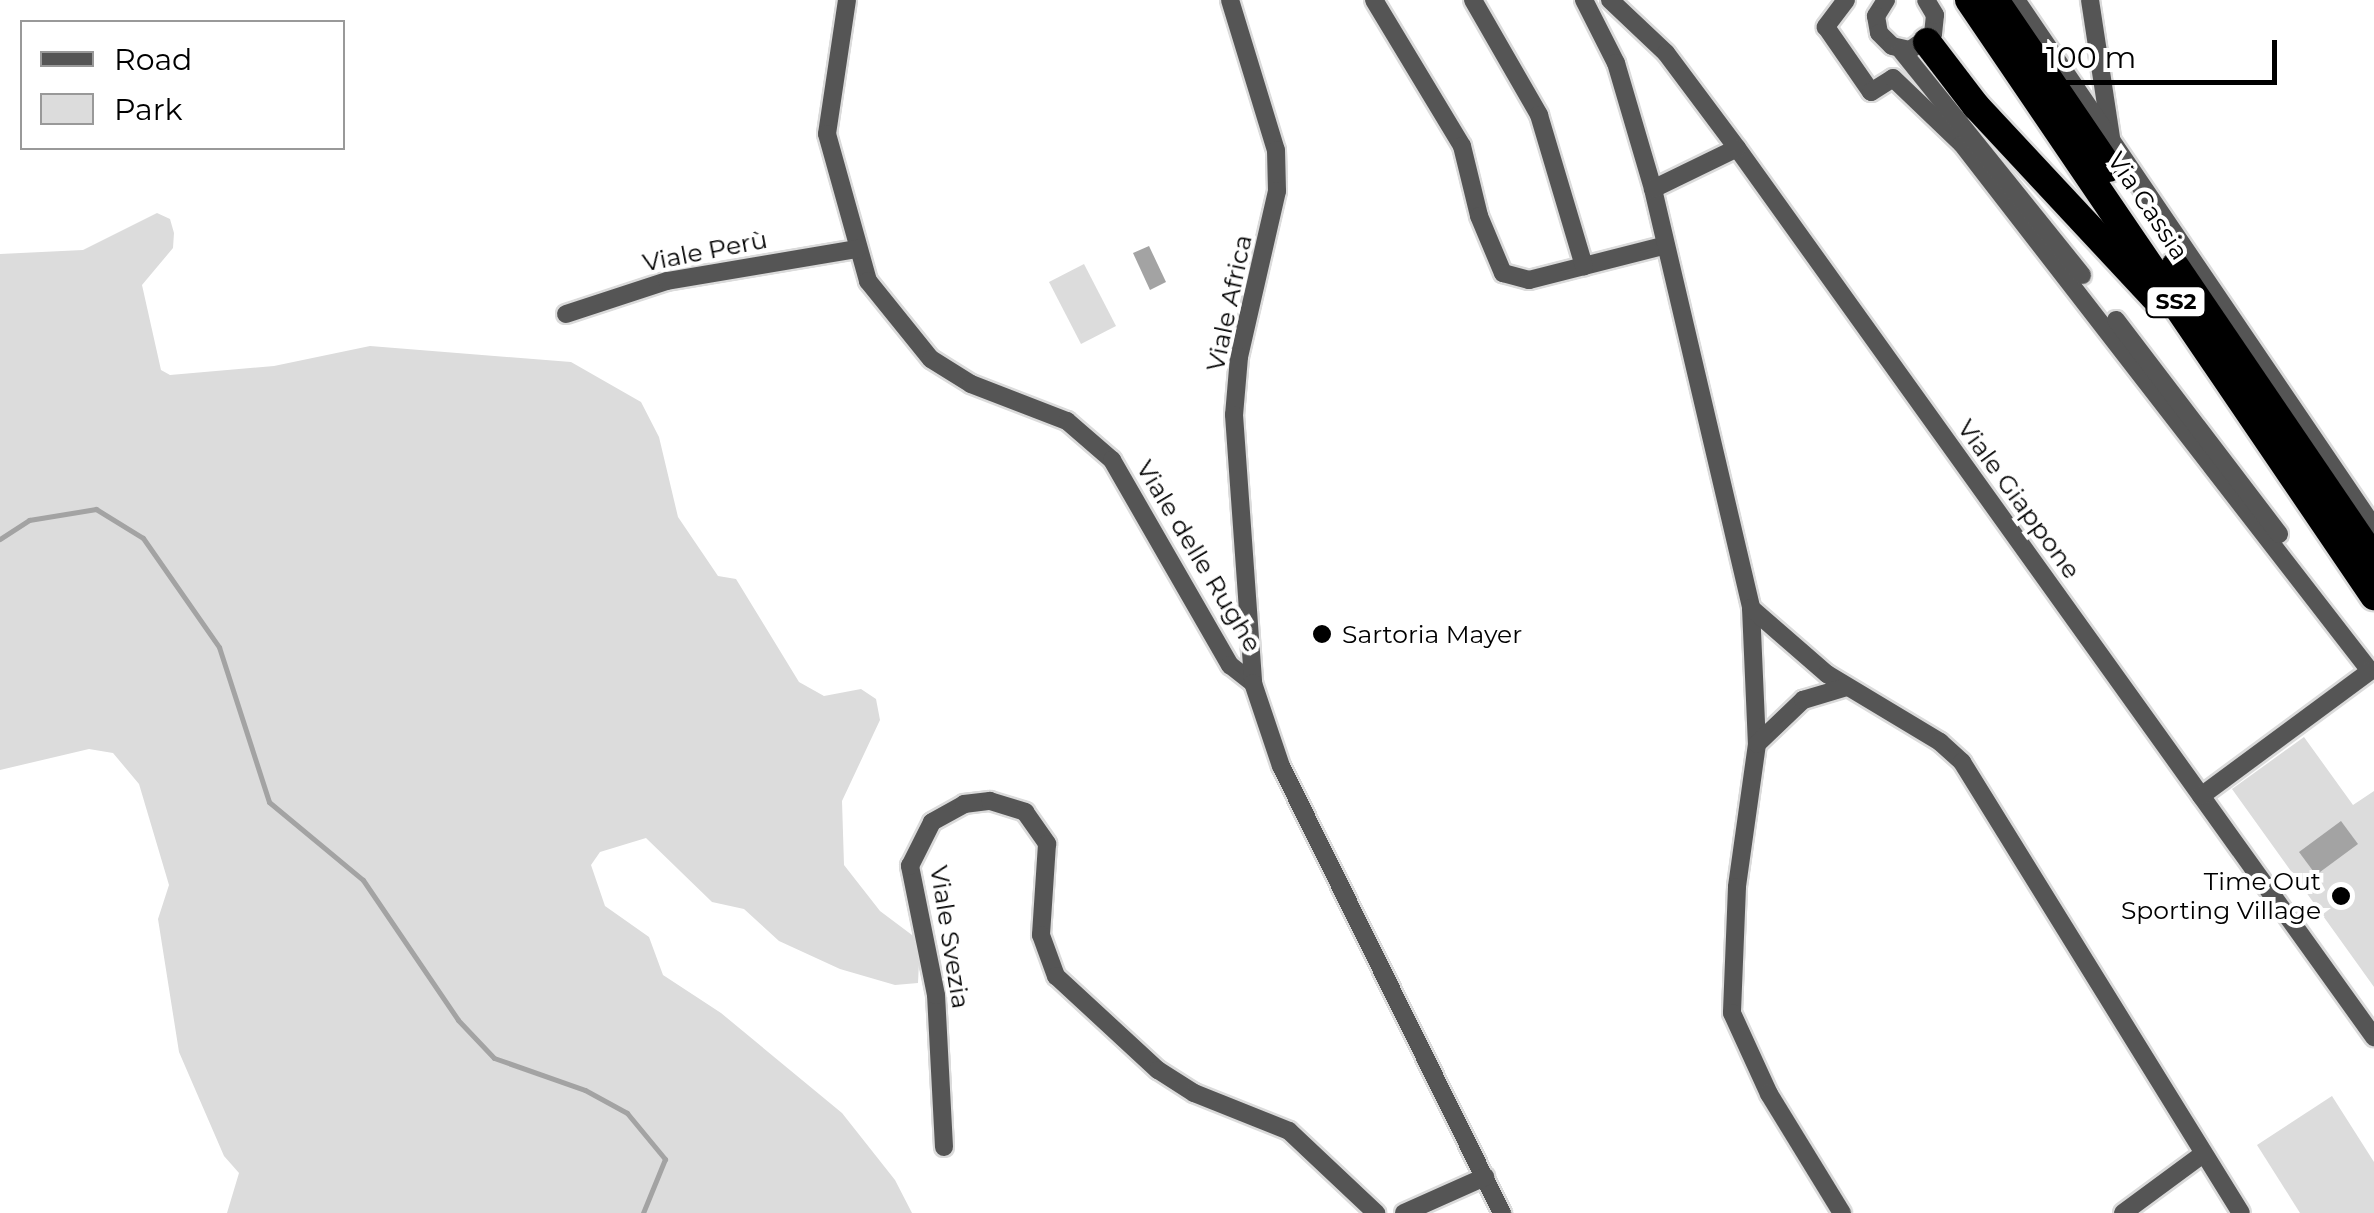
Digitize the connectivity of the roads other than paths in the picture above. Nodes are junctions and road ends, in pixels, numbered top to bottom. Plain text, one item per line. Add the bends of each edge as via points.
1 (847, 0) edge
2 (1230, 0) edge
3 (1374, 0) edge
4 (1473, 0) edge
5 (1584, 0) edge
6 (1610, 0) edge
7 (1846, 0) edge
8 (2015, 0) edge
9 (2090, 0) edge
10 (1881, 2) edge
11 (1932, 2) edge
12 (1980, 3) edge
13 (1914, 46) junction
14 (2111, 138) junction
15 (1737, 148) junction
16 (1653, 190) junction
17 (1666, 245) junction
18 (857, 249) junction
19 (1584, 266) junction
20 (566, 314) dead end
21 (2204, 345) junction
22 (2374, 529) edge
23 (2374, 558) edge
24 (2374, 596) edge
25 (1750, 608) junction
26 (2374, 660) edge
27 (1253, 682) junction
28 (1847, 688) junction
29 (1757, 744) junction
30 (2201, 796) junction
31 (2374, 1038) edge
32 (944, 1147) dead end
33 (2204, 1154) junction
34 (1486, 1177) junction
35 (1376, 1213) edge
36 (1404, 1213) edge
37 (1502, 1213) edge
38 (1842, 1213) edge
39 (2123, 1213) edge
40 (2240, 1213) edge

1 - 18 street, Viale delle Rughe via 827,134
2 - 27 street, Viale Africa via 1271,122 1277,191 1239,356 1234,415
3 - 19 street via 1462,146 1478,216 1503,273 1522,280
4 - 19 street via 1539,116
5 - 16 street via 1616,63
6 - 15 street, Viale Giappone via 1666,53
7 - 30 street via 1826,27 1871,92 1892,78 1962,144 2370,671
8 - 14 street
9 - 14 street
10 - 13 street via 1879,32
11 - 13 street via 1936,24
12 - 21 highway, Via Cassia / SS2
12 - 23 highway, Via Cassia / SS2
13 - 21 highway via 2066,195 2185,335
13 - 26 street
14 - 22 street
15 - 16 street
15 - 30 street, Viale Giappone
16 - 17 street
17 - 19 street
17 - 25 street
18 - 20 street, Viale Perù via 667,281
18 - 27 street, Viale delle Rughe via 888,312 931,360 971,384 1068,421 1112,460 1230,665
21 - 24 highway, Via Cassia / SS2
25 - 28 street
25 - 29 street
27 - 34 street, Viale delle Rughe via 1281,766
28 - 29 street via 1803,700
28 - 33 street via 1962,762
29 - 38 street via 1730,1003 1770,1094
30 - 31 street, Viale Giappone
32 - 35 street, Viale Svezia via 936,996 910,866 918,839 939,816 990,801 1025,812 1047,844 1041,935 1056,976 1158,1070 1194,1093 1289,1131
33 - 39 street
33 - 40 street
34 - 36 street
34 - 37 street, Viale delle Rughe

